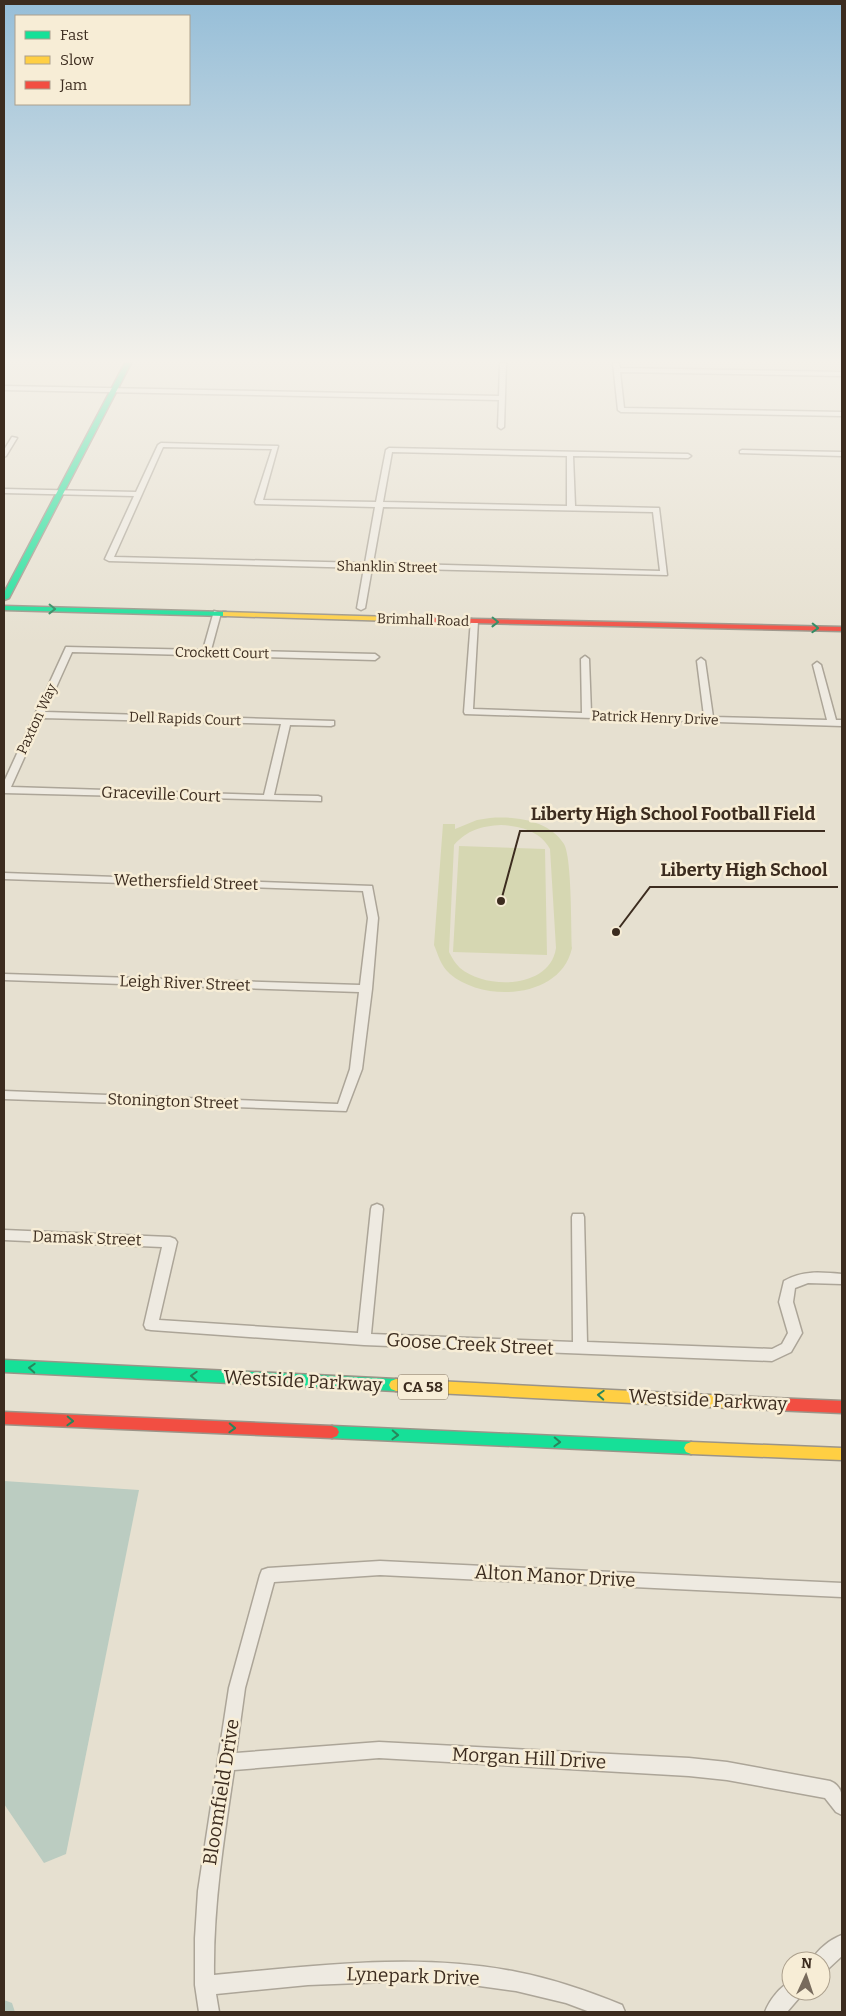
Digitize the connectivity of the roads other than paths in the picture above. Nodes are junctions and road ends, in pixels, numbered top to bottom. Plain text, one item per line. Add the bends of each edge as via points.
1 (78, 457) edge
2 (156, 457) edge
3 (273, 457) edge
4 (388, 457) edge
5 (570, 457) edge
6 (4, 491) edge
7 (59, 493) junction
8 (139, 494) junction
9 (380, 504) junction
10 (571, 508) junction
11 (368, 566) junction
12 (4, 601) edge
13 (361, 608) junction
14 (217, 613) junction
15 (262, 614) junction
16 (842, 619) edge
17 (474, 622) junction
18 (842, 629) edge
19 (69, 649) joint
20 (206, 653) junction
21 (375, 657) dead end
22 (585, 658) dead end
23 (700, 662) dead end
24 (817, 665) dead end
25 (39, 715) junction
26 (587, 716) junction
27 (709, 719) junction
28 (286, 722) junction
29 (832, 722) junction
30 (331, 723) dead end
31 (842, 723) edge
32 (4, 790) edge
33 (268, 798) junction
34 (318, 799) dead end
35 (4, 876) edge
36 (4, 977) edge
37 (366, 989) junction
38 (4, 1095) edge
39 (377, 1209) dead end
40 (578, 1217) dead end
41 (4, 1235) edge
42 (842, 1279) edge
43 (151, 1325) joint
44 (364, 1339) junction
45 (580, 1348) junction
46 (4, 1366) edge
47 (842, 1407) edge
48 (4, 1418) edge
49 (842, 1454) edge
50 (268, 1575) joint
51 (842, 1590) edge
52 (225, 1762) junction
53 (842, 1806) edge
54 (842, 1944) edge
55 (831, 1953) edge
56 (205, 1986) junction
57 (784, 2001) edge
58 (209, 2012) edge
59 (615, 2012) edge
60 (775, 2012) edge

1 - 7 main road
2 - 8 street
3 - 9 street via 259,502
4 - 9 street
5 - 10 street
6 - 7 street
7 - 8 street
7 - 12 main road
8 - 11 street, Shanklin Street via 109,559
9 - 10 street
9 - 11 street
10 - 11 street, Shanklin Street via 656,510 664,574
11 - 13 street
12 - 13 main road, Brimhall Road
12 -> 14 main road, Brimhall Road
13 - 15 main road via 286,610
13 - 16 main road, Brimhall Road
14 - 15 main road, Brimhall Road
14 - 20 street
15 - 17 main road, Brimhall Road
17 -> 18 main road, Brimhall Road
17 - 26 street, Patrick Henry Drive via 468,712
19 - 20 street, Crockett Court
19 - 25 street, Paxton Way
20 - 21 street, Crockett Court
22 - 26 street
23 - 27 street
24 - 29 street
25 - 28 street, Dell Rapids Court
25 - 32 street, Paxton Way
26 - 27 street, Patrick Henry Drive
27 - 29 street, Patrick Henry Drive
28 - 30 street, Dell Rapids Court
28 - 33 street
29 - 31 street, Patrick Henry Drive
32 - 33 street, Graceville Court
33 - 34 street, Graceville Court
35 - 37 street, Wethersfield Street via 368,888 373,918
36 - 37 street, Leigh River Street
37 - 38 street, Stonington Street via 356,1069 342,1108
39 - 44 street
40 - 45 street
41 - 43 street, Damask Street via 170,1242
42 - 45 street, Goose Creek Street via 812,1277 795,1280 789,1285 786,1302 795,1333 788,1348 772,1355
43 - 44 street, Goose Creek Street
44 - 45 street, Goose Creek Street
47 -> 46 main road, Westside Parkway / CA 58
48 -> 49 main road
50 - 51 street, Alton Manor Drive via 380,1568
50 - 52 street, Bloomfield Drive via 237,1688
52 - 53 street, Morgan Hill Drive via 379,1750 689,1767 830,1790
52 - 56 street, Bloomfield Drive via 206,1891
54 - 55 street
56 - 58 street, Bloomfield Drive
56 - 59 street, Lynepark Drive via 378,1971 468,1976 515,1981 562,1992
57 - 60 street

